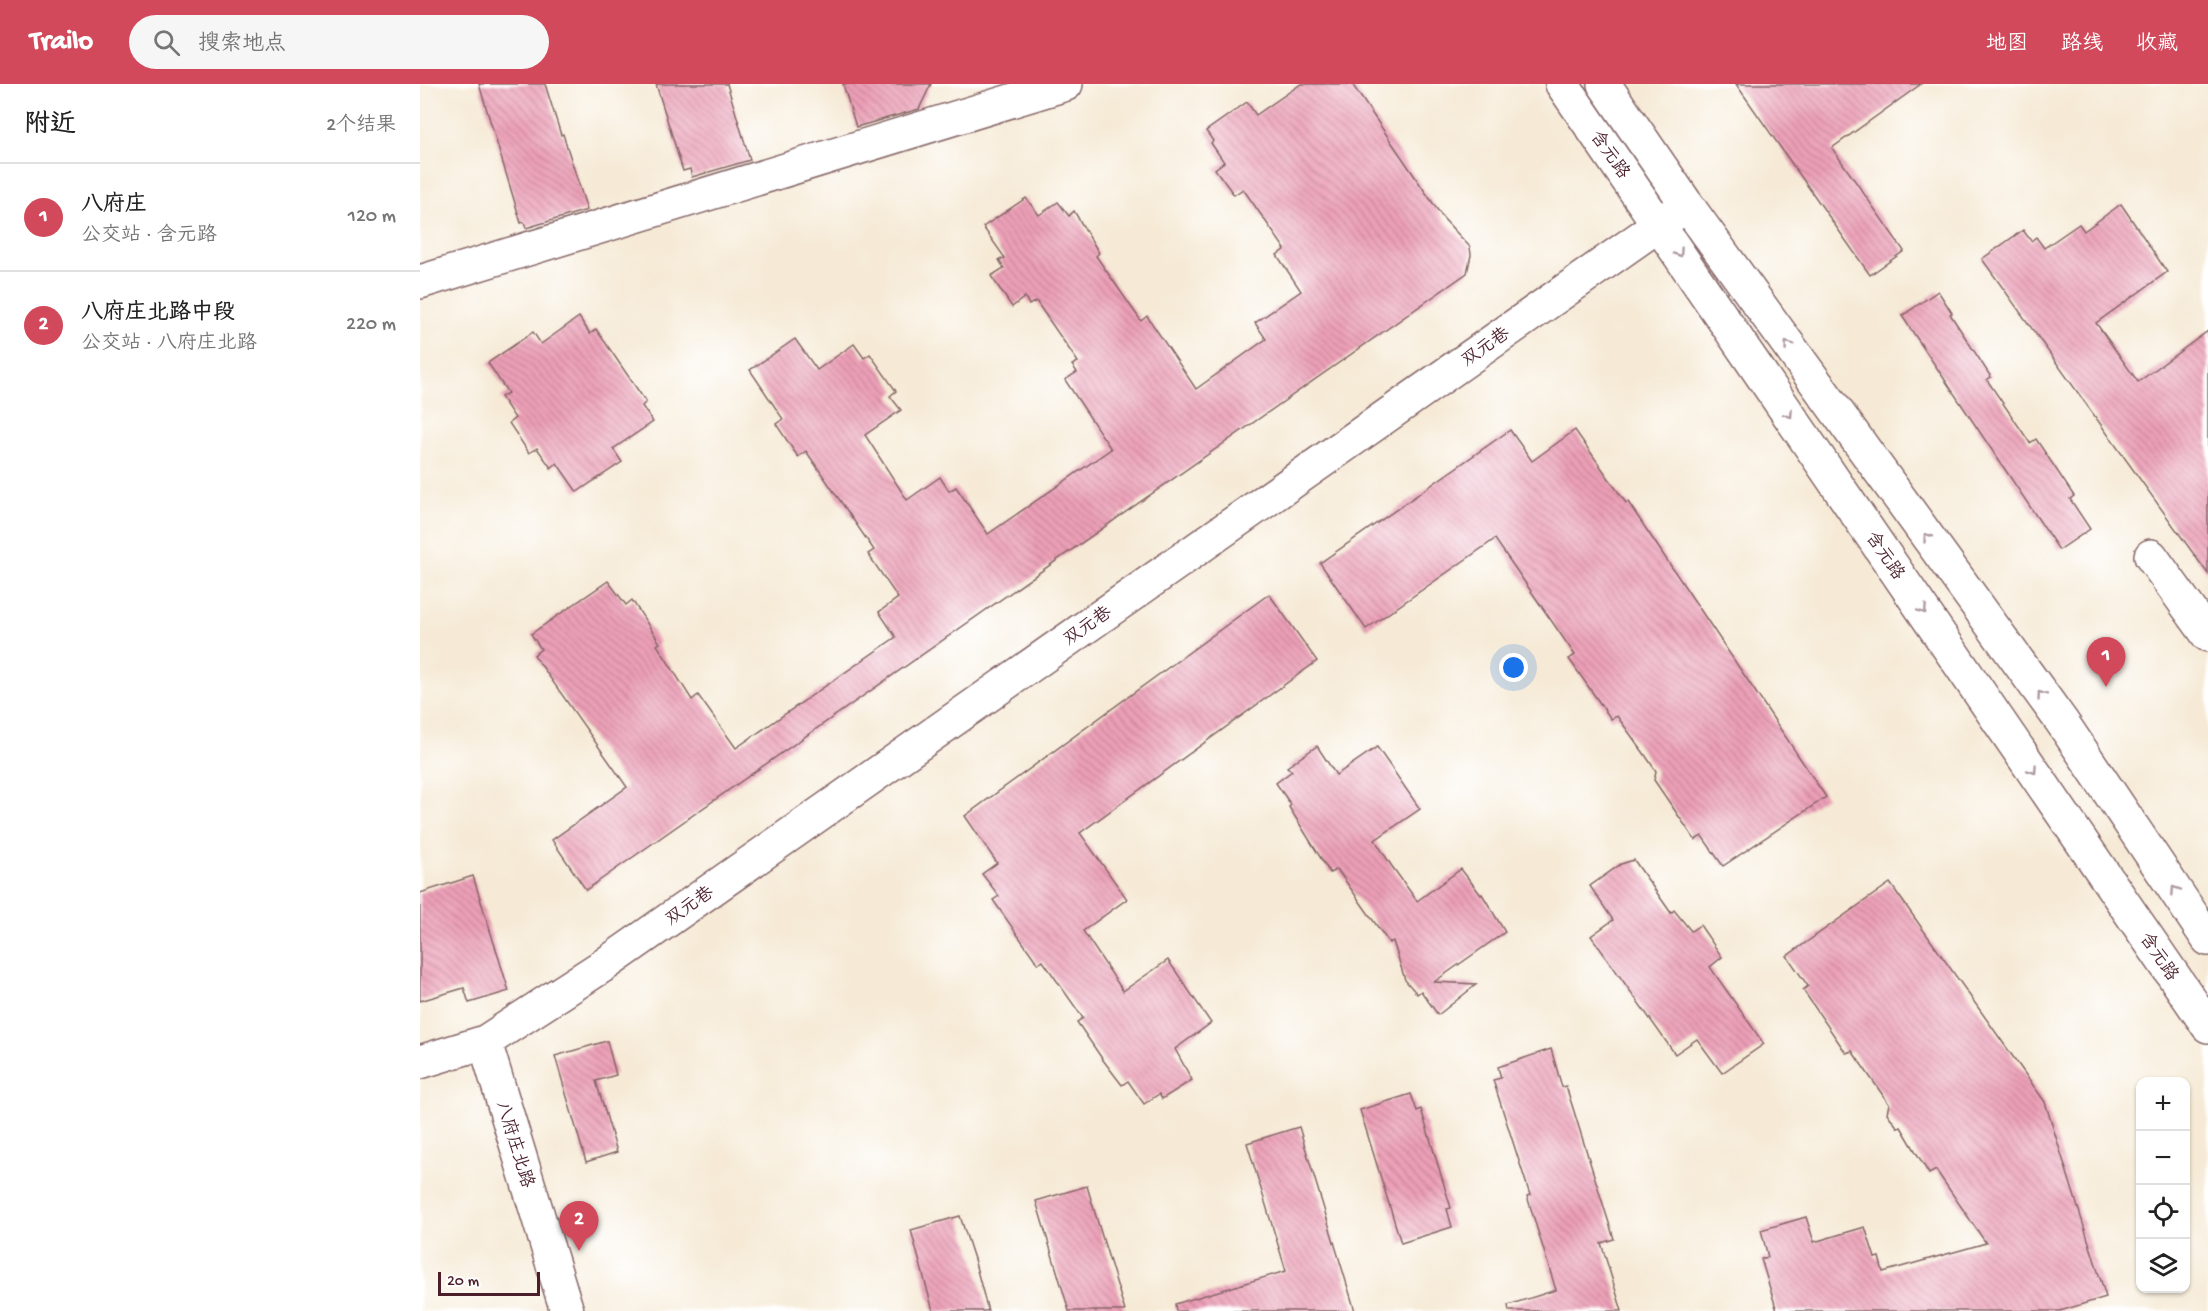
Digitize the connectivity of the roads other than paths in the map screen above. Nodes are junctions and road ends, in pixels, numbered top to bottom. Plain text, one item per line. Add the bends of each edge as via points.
1 (1066, 84) edge
2 (1562, 84) edge
3 (1604, 84) edge
4 (1687, 205) junction
5 (1659, 224) junction
6 (420, 282) edge
7 (2151, 556) dead end
8 (2208, 635) edge
9 (2208, 939) edge
10 (2208, 1026) edge
11 (485, 1042) junction
12 (420, 1062) edge
13 (567, 1311) edge

1 - 6 street
2 - 5 street, 含元路
3 - 4 street, 含元路
4 - 5 street, 双元巷
9 -> 4 street, 含元路 via 2062,722
5 -> 10 street, 含元路
5 - 11 street, 双元巷 via 607,963
7 - 8 street
11 - 12 street
11 - 13 street, 八府庄北路

